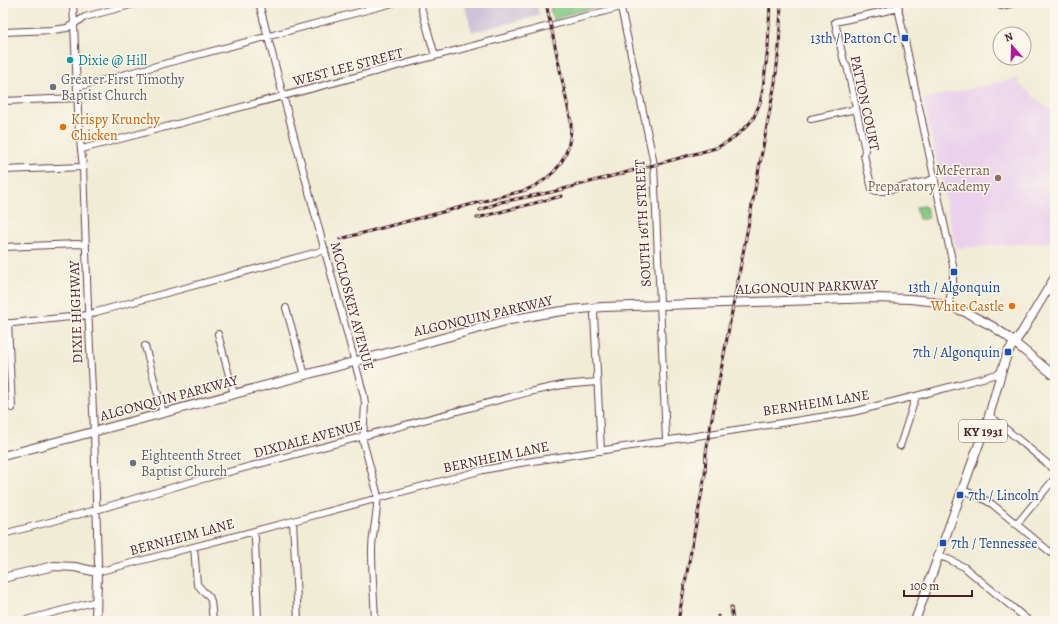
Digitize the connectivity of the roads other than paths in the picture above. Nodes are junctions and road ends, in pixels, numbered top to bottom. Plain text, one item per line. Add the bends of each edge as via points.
1 (73, 3) edge
2 (138, 3) edge
3 (259, 3) edge
4 (393, 3) edge
5 (420, 3) edge
6 (996, 3) edge
7 (1015, 3) edge
8 (620, 5) edge
9 (898, 6) edge
10 (74, 24) junction
11 (3, 32) edge
12 (267, 36) junction
13 (435, 56) junction
14 (77, 87) junction
15 (283, 96) junction
16 (78, 98) junction
17 (3, 101) edge
18 (856, 109) junction
19 (811, 119) dead end
20 (82, 149) junction
21 (83, 167) junction
22 (3, 170) edge
23 (935, 178) junction
24 (86, 245) junction
25 (3, 247) edge
26 (325, 250) junction
27 (1055, 277) edge
28 (660, 305) junction
29 (948, 306) junction
30 (286, 308) dead end
31 (595, 308) junction
32 (89, 315) junction
33 (6, 324) edge
34 (218, 334) dead end
35 (1014, 343) junction
36 (145, 346) dead end
37 (355, 362) junction
38 (1001, 373) junction
39 (305, 375) junction
40 (1055, 376) edge
41 (597, 382) junction
42 (234, 394) junction
43 (916, 396) junction
44 (12, 408) dead end
45 (163, 413) junction
46 (989, 416) junction
47 (94, 431) junction
48 (363, 436) junction
49 (666, 440) junction
50 (900, 446) dead end
51 (600, 451) junction
52 (3, 456) edge
53 (1055, 470) edge
54 (1055, 478) edge
55 (962, 490) junction
56 (378, 499) junction
57 (96, 510) junction
58 (293, 521) junction
59 (1017, 524) junction
60 (253, 532) junction
61 (3, 534) edge
62 (194, 547) junction
63 (938, 556) junction
64 (1055, 556) edge
65 (97, 572) junction
66 (3, 578) edge
67 (97, 600) junction
68 (22, 621) edge
69 (96, 621) edge
70 (213, 621) edge
71 (258, 621) edge
72 (298, 621) edge
73 (375, 621) edge
74 (915, 621) edge
75 (1029, 621) edge

1 - 10 street, DIXIE HIGHWAY
2 - 10 street via 85,17
3 - 12 street, MCCLOSKEY AVENUE
4 - 12 street
5 - 13 street
6 - 7 street via 1001,6
8 - 13 street, WEST LEE STREET
8 - 28 street, SOUTH 16TH STREET via 653,160
9 - 18 street, PATTON COURT via 835,22
9 - 23 street
10 - 11 street via 60,29
10 - 14 street, DIXIE HIGHWAY
12 - 14 street
12 - 15 street, MCCLOSKEY AVENUE
13 - 15 street, WEST LEE STREET
14 - 16 street, DIXIE HIGHWAY
15 - 20 street, WEST LEE STREET
15 - 26 street, MCCLOSKEY AVENUE
16 - 17 street
16 - 20 street, DIXIE HIGHWAY
18 - 19 street
18 - 23 street, PATTON COURT via 872,189 883,191
20 - 21 street, DIXIE HIGHWAY
21 - 22 street
21 - 24 street, DIXIE HIGHWAY
23 - 29 street via 953,265 953,284
24 - 25 street
24 - 32 street, DIXIE HIGHWAY
26 - 32 street
26 - 37 street, MCCLOSKEY AVENUE
27 - 35 main road
28 - 29 main road, ALGONQUIN PARKWAY via 892,298 929,301
28 - 31 main road, ALGONQUIN PARKWAY
28 - 49 street, SOUTH 16TH STREET
29 - 35 main road, ALGONQUIN PARKWAY via 992,326
30 - 39 street
31 - 37 main road, ALGONQUIN PARKWAY via 510,320
31 - 41 street
32 - 33 street
32 - 47 street, DIXIE HIGHWAY
33 - 44 street
34 - 42 street
35 - 38 main road, KY 1931
35 - 40 main road, ALGONQUIN PARKWAY
36 - 45 street
37 - 39 main road, ALGONQUIN PARKWAY
37 - 48 street, MCCLOSKEY AVENUE via 365,404
38 - 43 street, BERNHEIM LANE
38 - 46 main road, KY 1931
39 - 42 main road, ALGONQUIN PARKWAY
41 - 48 street, DIXDALE AVENUE via 529,392
41 - 51 street
42 - 45 main road, ALGONQUIN PARKWAY
43 - 49 street, BERNHEIM LANE via 853,412
43 - 50 street
45 - 47 main road, ALGONQUIN PARKWAY
46 - 53 street
46 - 55 main road, KY 1931
47 - 52 main road, ALGONQUIN PARKWAY
47 - 57 street, DIXIE HIGHWAY
48 - 56 street, MCCLOSKEY AVENUE
48 - 57 street, DIXDALE AVENUE
49 - 51 street, BERNHEIM LANE
51 - 56 street, BERNHEIM LANE via 482,470
54 - 59 street
55 - 59 street via 986,500
55 - 63 main road, KY 1931
56 - 58 street, BERNHEIM LANE
56 - 73 street, MCCLOSKEY AVENUE via 372,549
57 - 61 street, DIXDALE AVENUE
57 - 65 street, DIXIE HIGHWAY
58 - 60 street, BERNHEIM LANE
58 - 72 street
59 - 64 street
60 - 62 street, BERNHEIM LANE
60 - 71 street
62 - 65 street, BERNHEIM LANE
62 - 70 street via 197,584 210,596
63 - 74 main road, KY 1931
63 - 75 street via 964,567
65 - 66 main road, BERNHEIM LANE via 54,566
65 - 67 main road, DIXIE HIGHWAY
67 - 68 street
67 - 69 main road, DIXIE HIGHWAY

